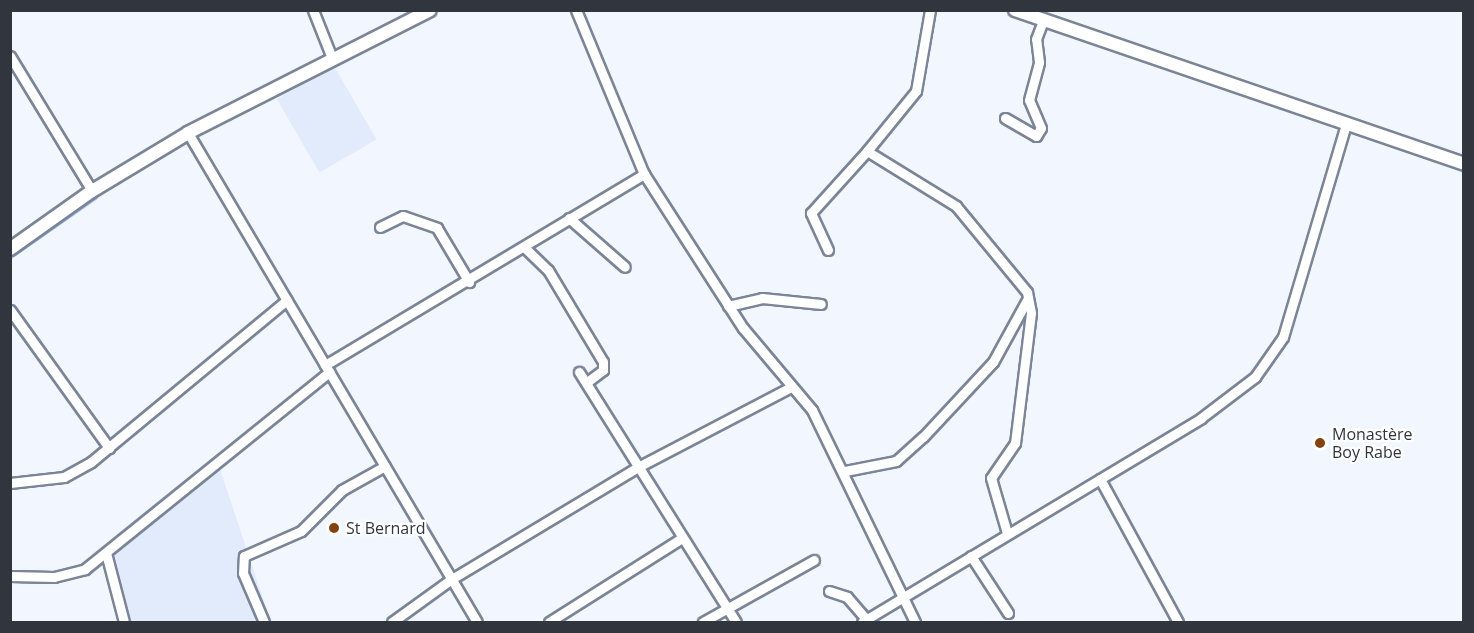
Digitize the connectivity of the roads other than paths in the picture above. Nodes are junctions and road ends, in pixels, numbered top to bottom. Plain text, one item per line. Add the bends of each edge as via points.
1 (313, 10) edge
2 (430, 10) edge
3 (576, 10) edge
4 (930, 10) edge
5 (1015, 10) edge
6 (1043, 21) junction
7 (10, 56) edge
8 (332, 58) junction
9 (1005, 118) dead end
10 (1346, 124) junction
11 (188, 133) junction
12 (867, 151) junction
13 (1464, 164) edge
14 (644, 174) junction
15 (92, 191) junction
16 (569, 218) junction
17 (380, 227) dead end
18 (524, 247) junction
19 (10, 249) edge
20 (828, 250) dead end
21 (625, 267) dead end
22 (469, 282) junction
23 (1029, 297) junction
24 (287, 300) junction
25 (821, 303) dead end
26 (728, 306) junction
27 (10, 310) edge
28 (327, 368) junction
29 (579, 372) dead end
30 (586, 383) junction
31 (789, 388) junction
32 (109, 448) junction
33 (385, 466) junction
34 (640, 466) junction
35 (845, 471) junction
36 (1100, 479) junction
37 (10, 483) edge
38 (1007, 533) junction
39 (682, 537) junction
40 (106, 553) junction
41 (971, 556) junction
42 (814, 560) dead end
43 (10, 576) edge
44 (450, 580) junction
45 (829, 591) dead end
46 (902, 599) junction
47 (727, 608) junction
48 (1008, 613) dead end
49 (868, 621) edge
50 (124, 622) edge
51 (264, 622) edge
52 (392, 622) edge
53 (477, 622) edge
54 (549, 622) edge
55 (703, 622) edge
56 (736, 622) edge
57 (915, 622) edge
58 (1178, 622) edge

1 - 8 street
2 - 8 main road
3 - 14 street
4 - 12 street via 916,91
5 - 6 main road
6 - 9 street via 1036,39 1039,62 1029,100 1041,128 1036,136
6 - 10 main road
7 - 15 street
8 - 11 main road
10 - 13 main road
10 - 36 street via 1282,337 1271,359 1236,396
11 - 15 main road
11 - 24 street
12 - 20 street via 811,213
12 - 23 street via 956,206 1000,254
14 - 16 street
14 - 26 street
15 - 19 main road
16 - 18 street
16 - 21 street
17 - 22 street via 403,216 437,228
18 - 22 street
18 - 30 street via 548,270 603,363 603,370
22 - 28 street
23 - 35 street via 993,362 923,437 896,461
23 - 38 street via 1031,313 1015,443 991,478
24 - 28 street
24 - 32 street
25 - 26 street via 762,298
26 - 31 street
27 - 32 street
28 - 33 street
28 - 40 street
29 - 30 street
30 - 34 street
31 - 34 street
31 - 35 street via 812,410
32 - 37 street via 64,477
33 - 44 street
33 - 51 street via 342,490 301,531 244,556 243,573
34 - 39 street
34 - 44 street
35 - 46 street
36 - 38 street
36 - 58 street
38 - 41 street
39 - 47 street
39 - 54 street
40 - 43 street via 71,574
40 - 50 street
41 - 46 street
41 - 48 street
42 - 47 street
44 - 52 street
44 - 53 street
45 - 49 street via 847,597
46 - 49 street
46 - 57 street
47 - 55 street
47 - 56 street

